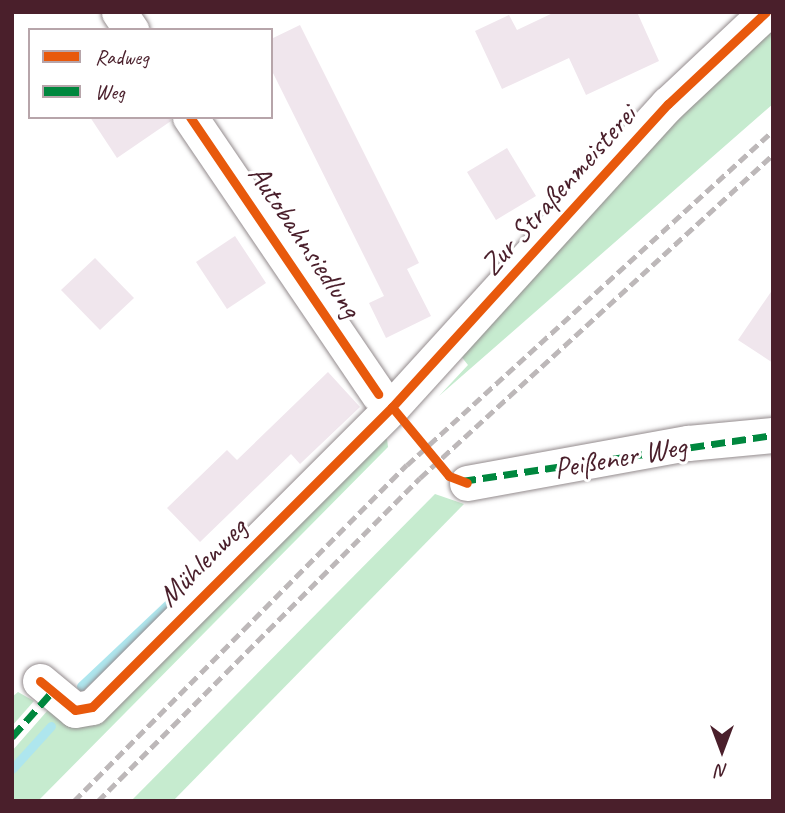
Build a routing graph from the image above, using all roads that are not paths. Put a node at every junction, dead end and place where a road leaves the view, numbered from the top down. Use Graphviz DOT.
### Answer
graph roads {
  1 [pos="119,12"];
  2 [pos="766,12"];
  3 [pos="130,28"];
  4 [pos="191,119"];
  5 [pos="385,400"];
  6 [pos="773,435"];
  7 [pos="467,483"];
  8 [pos="40,681"];
  1 -- 3 [label="street"];
  2 -- 5 [label="street, Zur Straßenmeisterei"];
  4 -- 5 [label="street, Autobahnsiedlung"];
  5 -- 8 [label="street, Mühlenweg"];
  6 -- 7 [label="street, Peißener Weg"];
}
